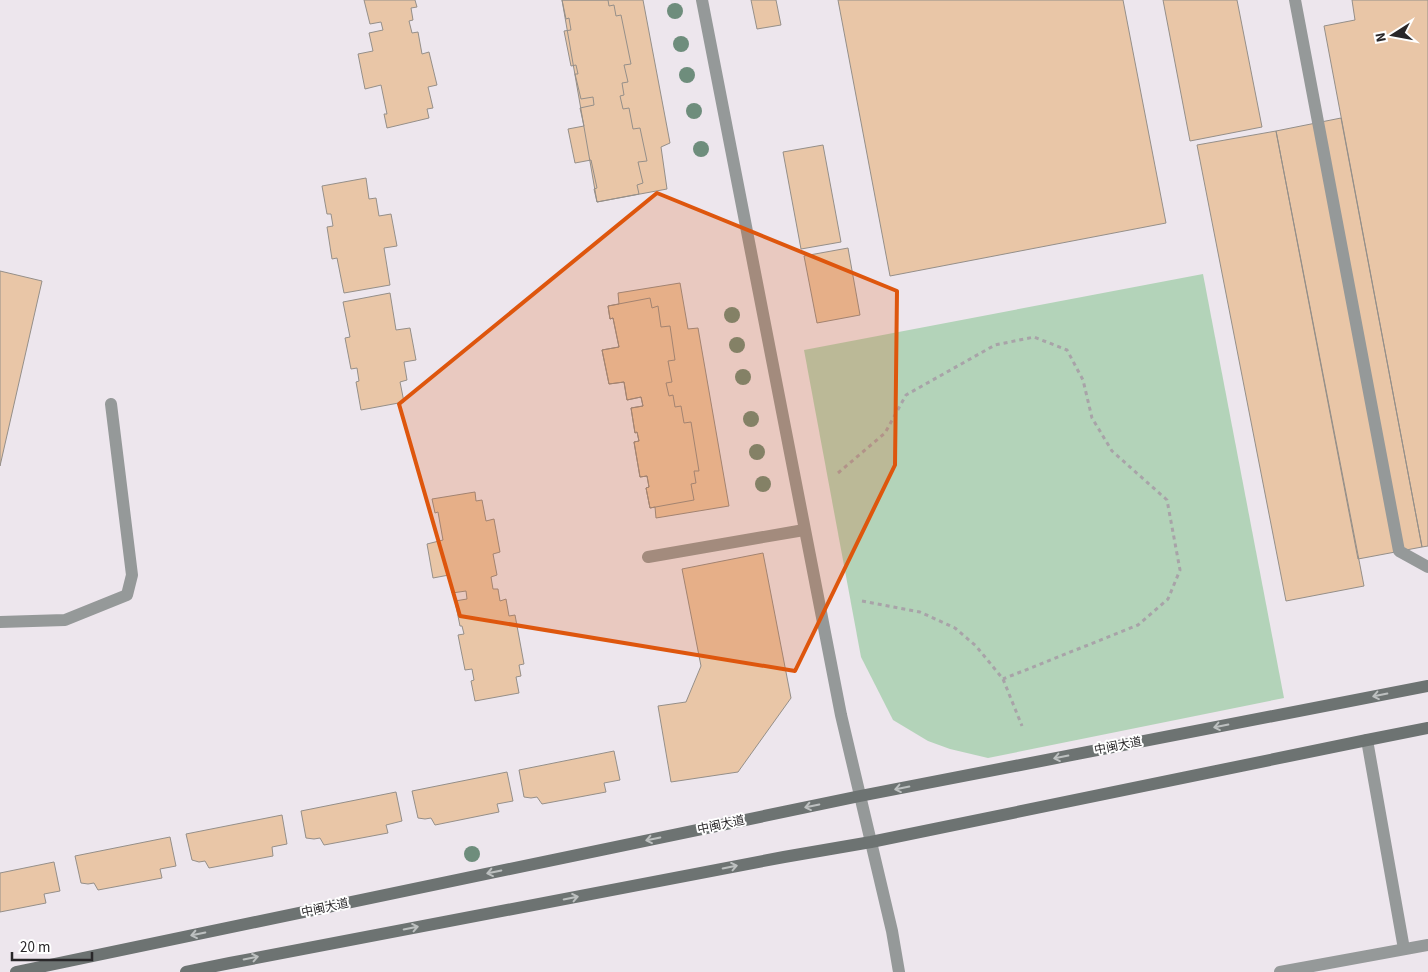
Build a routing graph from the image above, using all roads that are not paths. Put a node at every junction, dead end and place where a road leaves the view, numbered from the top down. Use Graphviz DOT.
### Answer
graph roads {
  1 [pos="702,0"];
  2 [pos="1295,0"];
  3 [pos="111,404"];
  4 [pos="804,530"];
  5 [pos="648,557"];
  6 [pos="1428,567"];
  7 [pos="0,622"];
  8 [pos="1428,686"];
  9 [pos="1428,728"];
  10 [pos="1367,740"];
  11 [pos="860,796"];
  12 [pos="871,842"];
  13 [pos="1428,945"];
  14 [pos="1404,949"];
  15 [pos="230,967"];
  16 [pos="16,972"];
  17 [pos="186,972"];
  18 [pos="899,972"];
  19 [pos="1280,972"];
  1 -- 4 [label="street"];
  2 -- 6 [label="street"];
  3 -- 7 [label="street"];
  4 -- 5 [label="street"];
  4 -- 11 [label="street"];
  8 -- 11 [label="main road, 中闽大道, one-way"];
  9 -- 10 [label="main road"];
  10 -- 12 [label="main road"];
  10 -- 14 [label="street"];
  11 -- 12 [label="street"];
  11 -- 16 [label="main road, 中闽大道, one-way"];
  15 -- 12 [label="main road, one-way"];
  12 -- 18 [label="street"];
  13 -- 14 [label="street"];
  14 -- 19 [label="street"];
  15 -- 17 [label="main road"];
}
